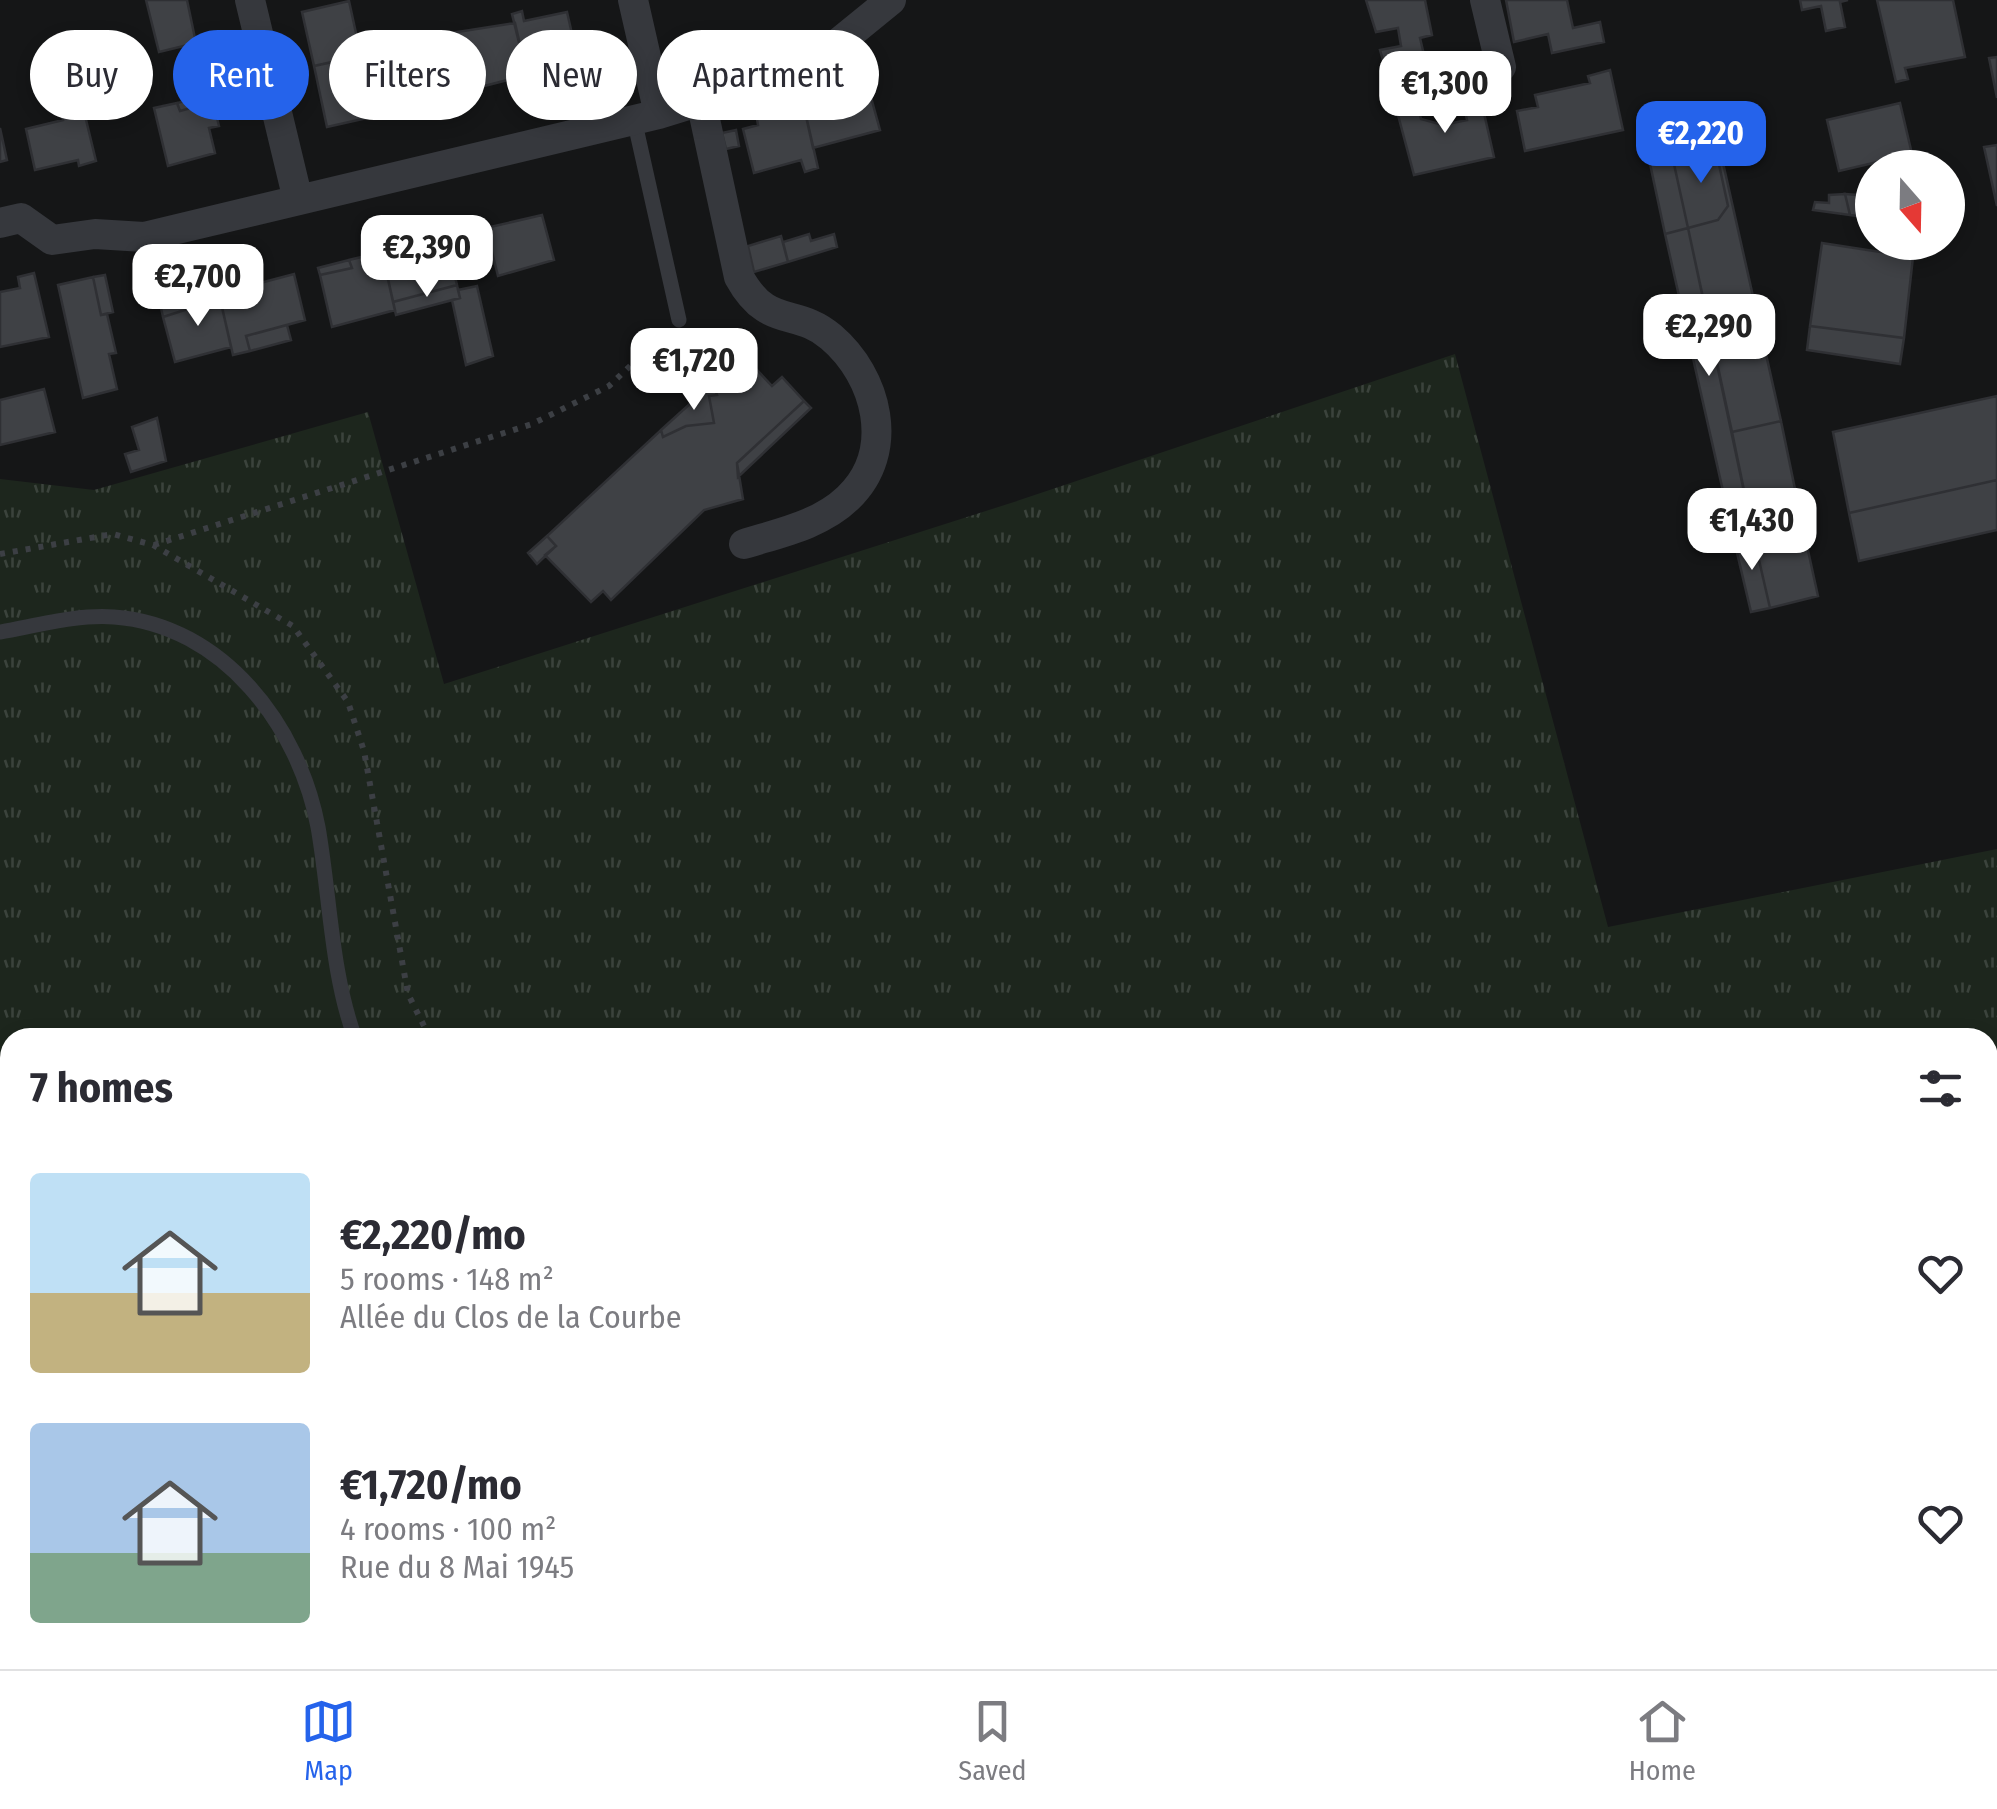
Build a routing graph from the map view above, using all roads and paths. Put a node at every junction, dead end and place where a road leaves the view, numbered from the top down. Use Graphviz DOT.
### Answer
graph roads {
  1 [pos="250,0"];
  2 [pos="632,0"];
  3 [pos="891,0"];
  4 [pos="1485,0"];
  5 [pos="854,30"];
  6 [pos="1502,67"];
  7 [pos="657,113"];
  8 [pos="646,116"];
  9 [pos="704,120"];
  10 [pos="298,200"];
  11 [pos="0,223"];
  12 [pos="679,320"];
  13 [pos="744,544"];
  14 [pos="153,545"];
  15 [pos="0,554"];
  16 [pos="0,632"];
  17 [pos="353,1028"];
  18 [pos="425,1028"];
  1 -- 10 [label="street"];
  2 -- 8 [label="street"];
  3 -- 5 [label="street"];
  4 -- 6 [label="street"];
  7 -- 8 [label="street"];
  8 -- 10 [label="street"];
  8 -- 12 [label="lane"];
  9 -- 13 [label="street"];
  10 -- 11 [label="street"];
  12 -- 14 [label="path"];
  14 -- 15 [label="path"];
  14 -- 18 [label="path"];
  16 -- 17 [label="lane"];
}
